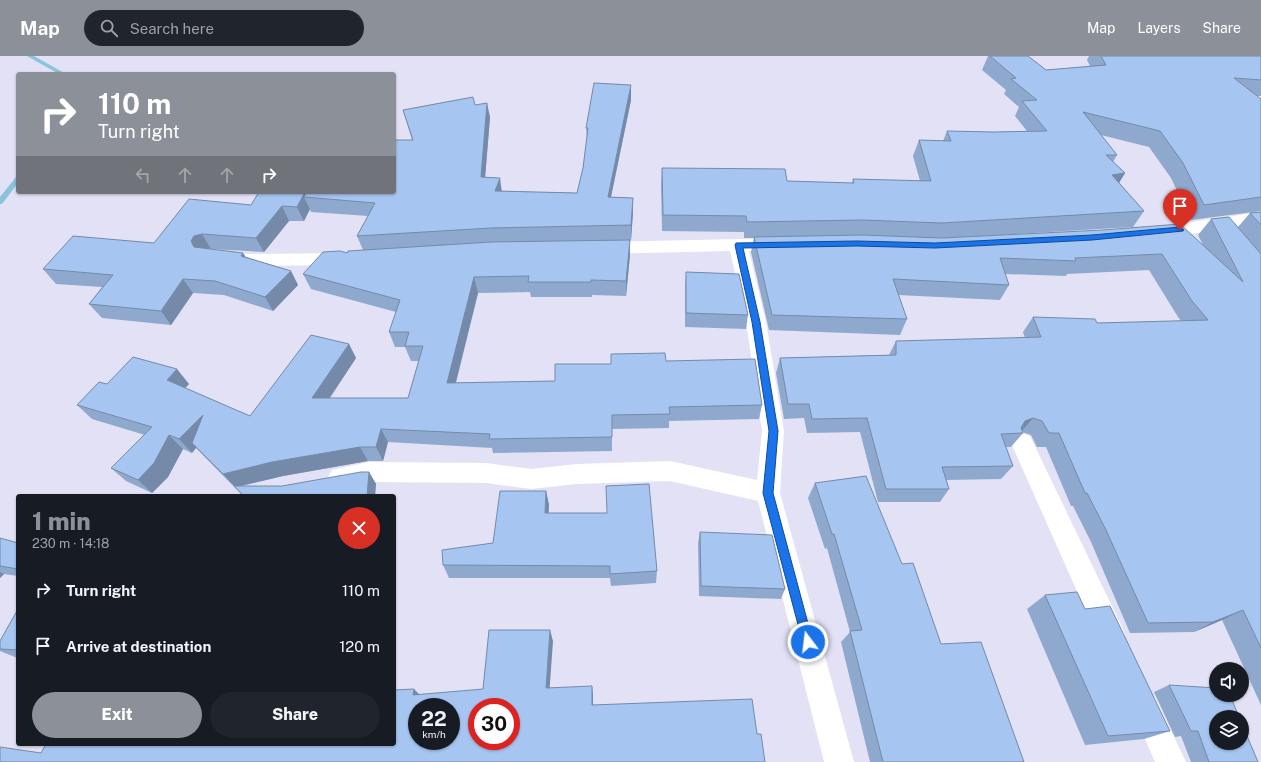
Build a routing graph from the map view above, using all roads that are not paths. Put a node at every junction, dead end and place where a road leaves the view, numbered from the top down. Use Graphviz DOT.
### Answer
graph roads {
  1 [pos="1261,218"];
  2 [pos="1219,223"];
  3 [pos="1137,234"];
  4 [pos="1233,239"];
  5 [pos="794,244"];
  6 [pos="738,245"];
  7 [pos="581,248"];
  8 [pos="211,256"];
  9 [pos="359,258"];
  10 [pos="1022,444"];
  11 [pos="322,480"];
  12 [pos="768,493"];
  13 [pos="1120,653"];
  14 [pos="1134,682"];
  15 [pos="840,762"];
  16 [pos="1171,762"];
  1 -- 2 [label="street"];
  2 -- 3 [label="street"];
  2 -- 4 [label="street"];
  5 -- 6 [label="street"];
  6 -- 7 [label="street"];
  6 -- 12 [label="street"];
  8 -- 9 [label="street"];
  10 -- 13 [label="street"];
  11 -- 12 [label="street"];
  12 -- 15 [label="street"];
  14 -- 16 [label="street"];
}
